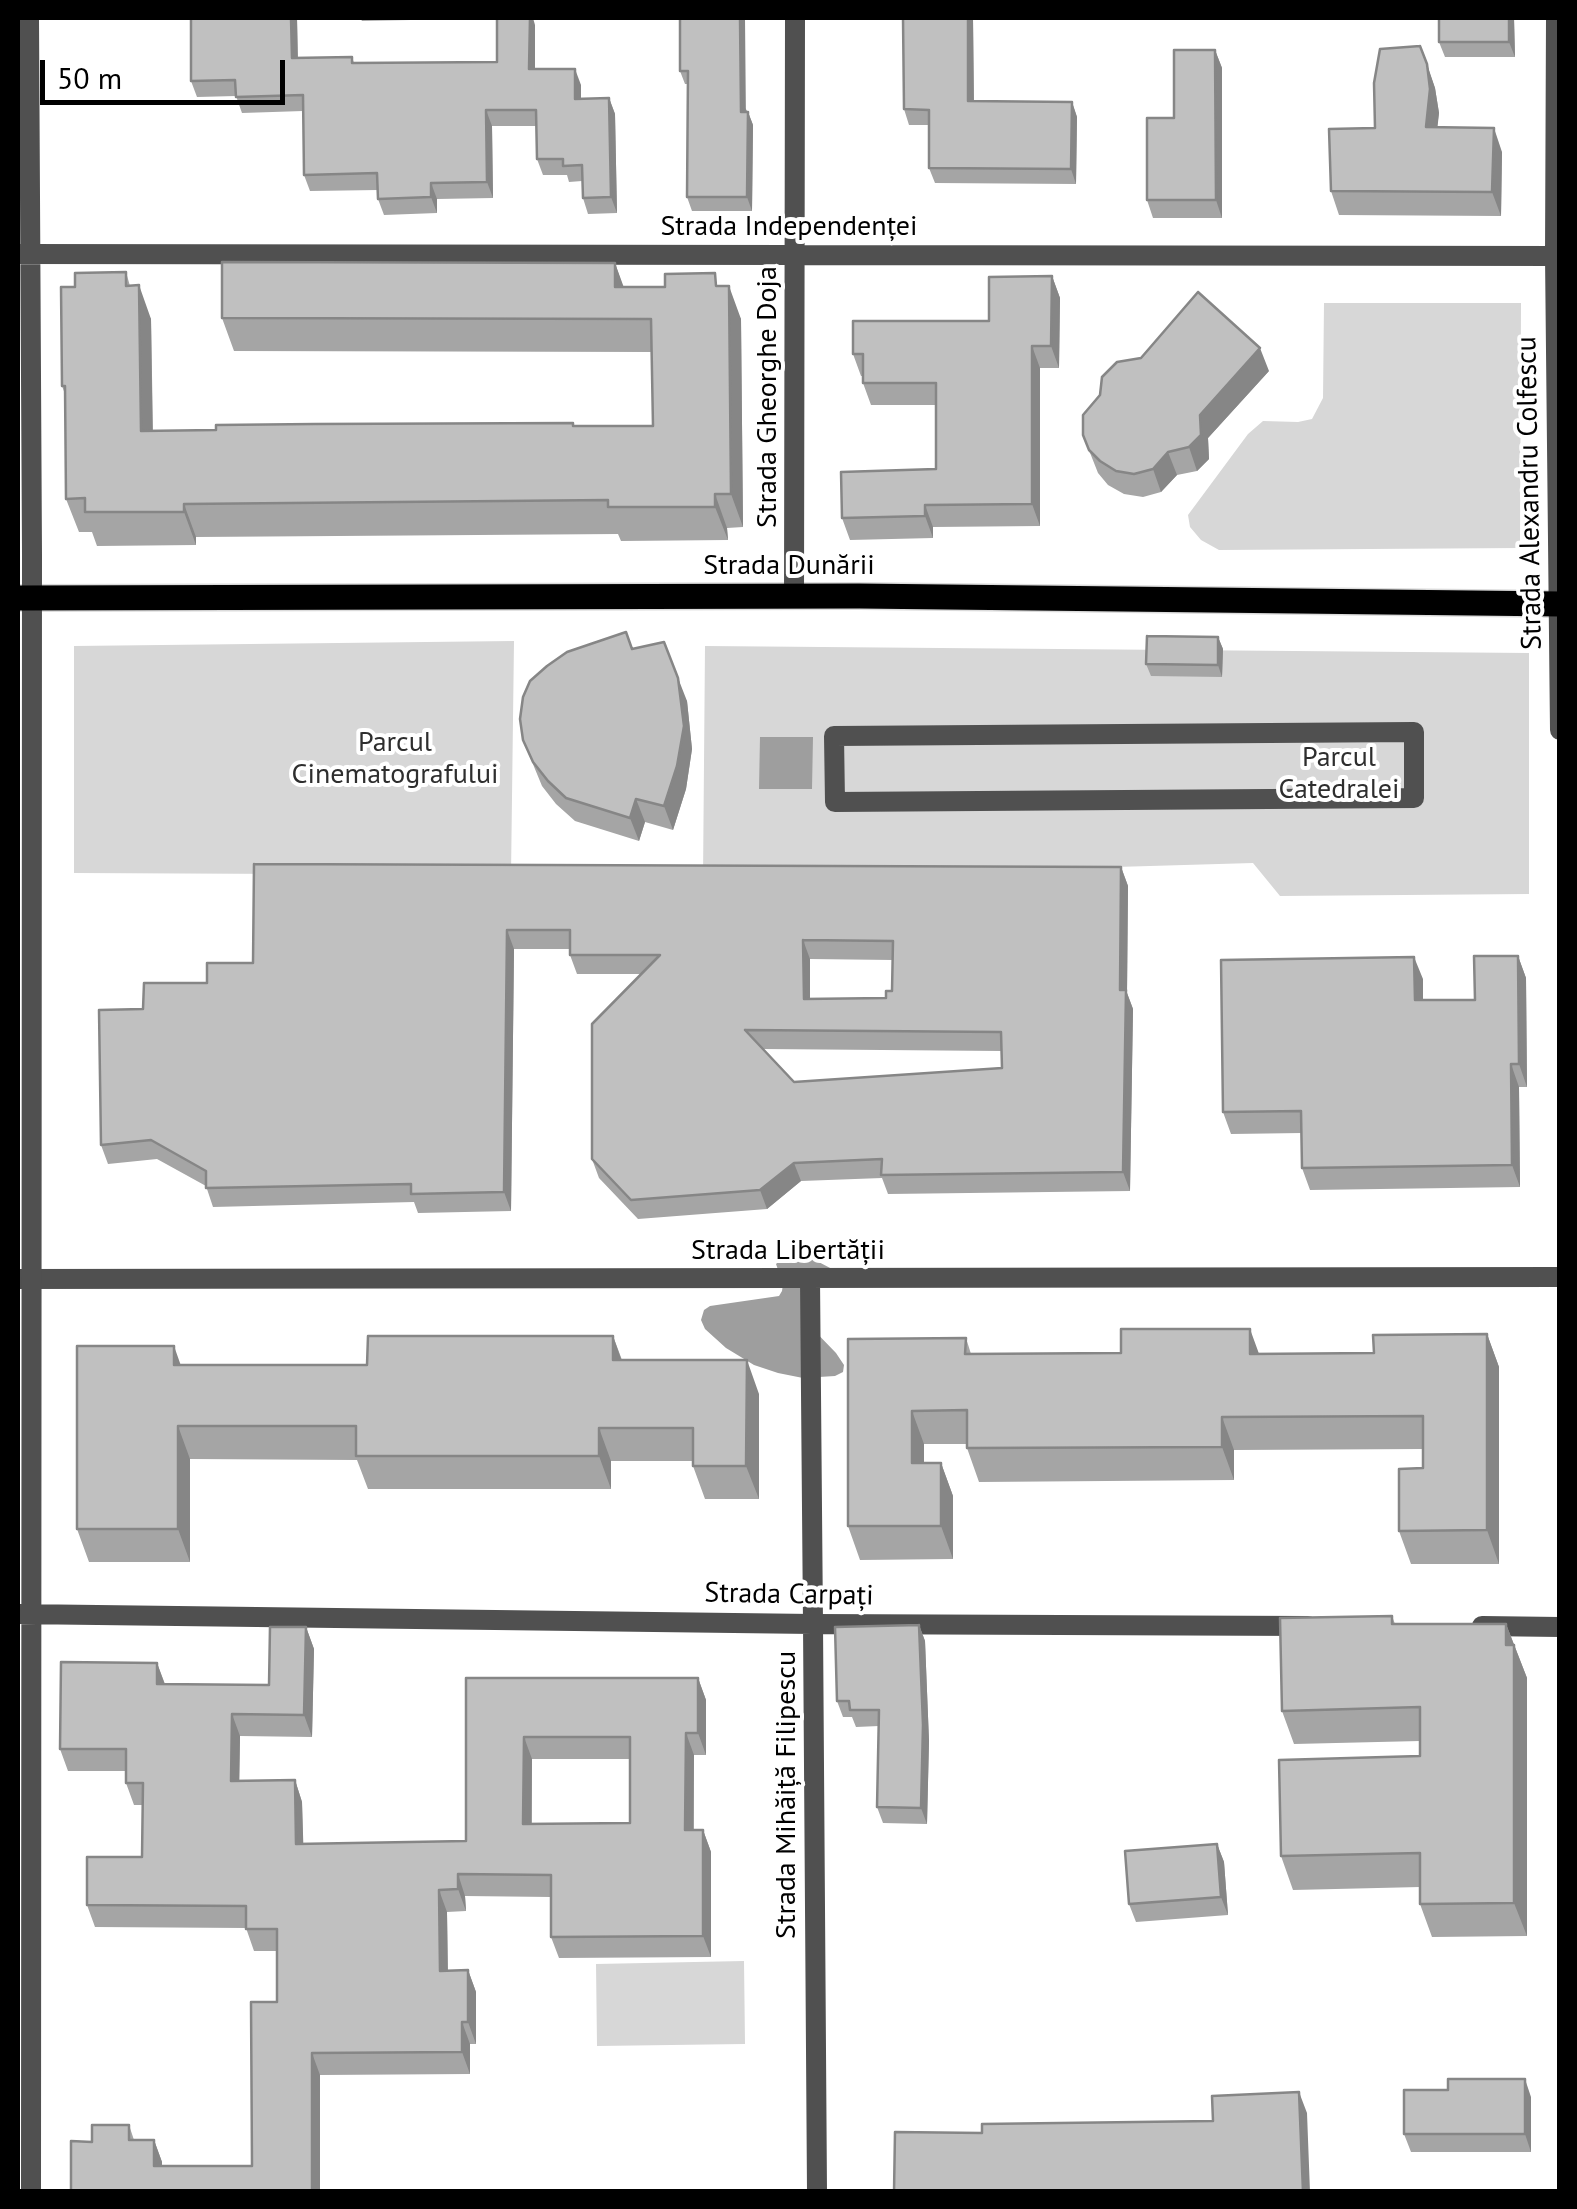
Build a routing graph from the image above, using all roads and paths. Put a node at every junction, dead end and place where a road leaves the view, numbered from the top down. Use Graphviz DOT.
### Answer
graph roads {
  1 [pos="29,18"];
  2 [pos="795,18"];
  3 [pos="1556,18"];
  4 [pos="24,254"];
  5 [pos="796,255"];
  6 [pos="1557,256"];
  7 [pos="794,596"];
  8 [pos="25,597"];
  9 [pos="1559,604"];
  10 [pos="1560,730"];
  11 [pos="1414,798"];
  12 [pos="1560,1277"];
  13 [pos="810,1278"];
  14 [pos="24,1279"];
  15 [pos="24,1614"];
  16 [pos="813,1624"];
  17 [pos="1324,1626"];
  18 [pos="1461,1626"];
  19 [pos="1560,1627"];
  20 [pos="31,2192"];
  21 [pos="818,2192"];
  1 -- 4 [label="street"];
  2 -- 5 [label="street, Strada Gheorghe Doja"];
  3 -- 6 [label="street, Strada Alexandru Colfescu"];
  4 -- 5 [label="street, Strada Independenței"];
  4 -- 8 [label="street"];
  5 -- 6 [label="street, Strada Independenței"];
  5 -- 7 [label="street, Strada Gheorghe Doja"];
  6 -- 9 [label="street, Strada Alexandru Colfescu"];
  7 -- 8 [label="main road, Strada Dunării"];
  7 -- 9 [label="main road, Strada Dunării"];
  8 -- 14 [label="street"];
  9 -- 10 [label="street, Strada Alexandru Colfescu"];
  11 -- 11 [label="street"];
  12 -- 13 [label="street, Strada Libertății"];
  13 -- 14 [label="street, Strada Libertății"];
  13 -- 16 [label="street, Strada Mihăiță Filipescu"];
  14 -- 15 [label="street"];
  15 -- 16 [label="street, Strada Carpați"];
  15 -- 20 [label="street"];
  16 -- 17 [label="street, Strada Carpați"];
  16 -- 21 [label="street, Strada Mihăiță Filipescu"];
  18 -- 19 [label="street"];
}
